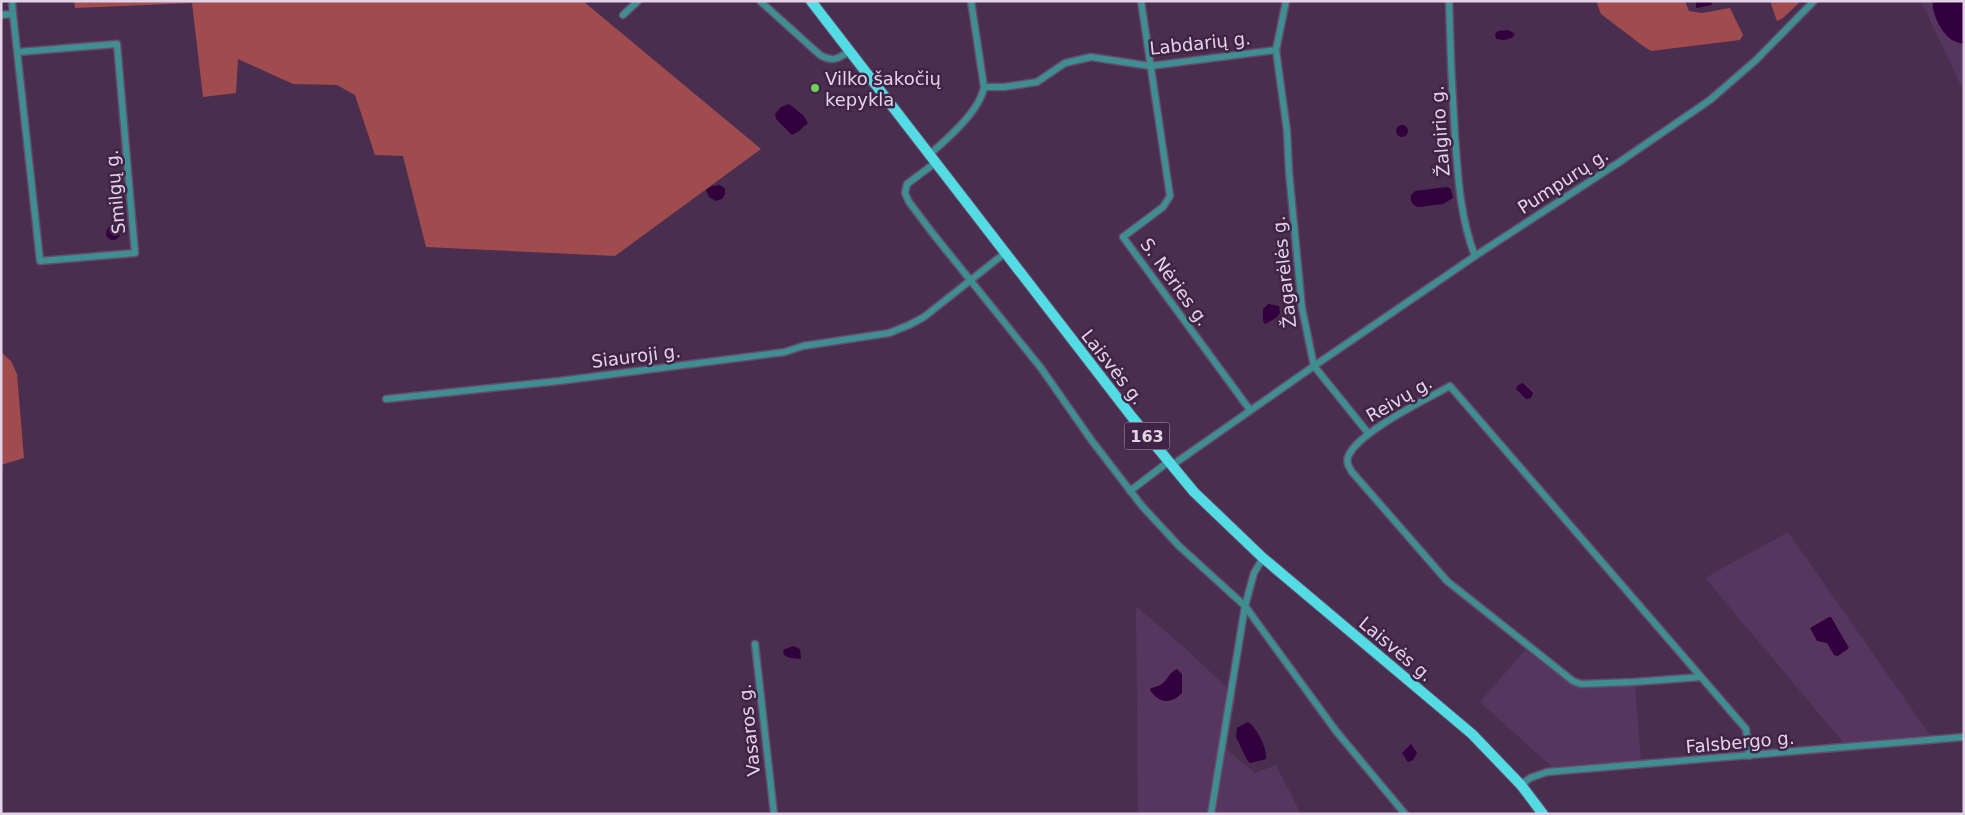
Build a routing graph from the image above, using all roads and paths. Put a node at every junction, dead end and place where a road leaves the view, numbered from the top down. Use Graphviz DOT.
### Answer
graph roads {
  1 [pos="12,1"];
  2 [pos="638,1"];
  3 [pos="760,1"];
  4 [pos="811,1"];
  5 [pos="971,1"];
  6 [pos="1141,1"];
  7 [pos="1286,1"];
  8 [pos="1449,1"];
  9 [pos="1814,1"];
  10 [pos="13,14"];
  11 [pos="1,15"];
  12 [pos="623,15"];
  13 [pos="1276,50"];
  14 [pos="849,51"];
  15 [pos="18,52"];
  16 [pos="1150,66"];
  17 [pos="984,87"];
  18 [pos="932,159"];
  19 [pos="1005,253"];
  20 [pos="1475,256"];
  21 [pos="971,281"];
  22 [pos="1314,366"];
  23 [pos="386,399"];
  24 [pos="1250,410"];
  25 [pos="1368,433"];
  26 [pos="1169,464"];
  27 [pos="1130,491"];
  28 [pos="1263,558"];
  29 [pos="1244,606"];
  30 [pos="755,644"];
  31 [pos="1701,677"];
  32 [pos="1964,737"];
  33 [pos="1749,756"];
  34 [pos="1521,785"];
  35 [pos="774,814"];
  36 [pos="1211,814"];
  37 [pos="1405,814"];
  38 [pos="1542,814"];
  1 -- 10 [label="street, Smilgų g."];
  2 -- 12 [label="street"];
  3 -- 14 [label="street"];
  4 -- 14 [label="main road, Laisvės g. / 163"];
  5 -- 17 [label="street"];
  6 -- 16 [label="street, S. Nėries g."];
  7 -- 13 [label="street, Žagarėlės g."];
  8 -- 20 [label="street, Žalgirio g."];
  9 -- 20 [label="street, Pumpurų g."];
  10 -- 11 [label="street"];
  10 -- 15 [label="street, Smilgų g."];
  13 -- 16 [label="street, Labdarių g."];
  13 -- 22 [label="street, Žagarėlės g."];
  14 -- 18 [label="main road, Laisvės g. / 163"];
  15 -- 15 [label="street, Smilgų g."];
  16 -- 17 [label="street, Labdarių g."];
  16 -- 24 [label="street, S. Nėries g."];
  17 -- 18 [label="street"];
  18 -- 19 [label="main road, Laisvės g. / 163"];
  18 -- 21 [label="street"];
  19 -- 21 [label="street, Siauroji g."];
  19 -- 26 [label="main road, Laisvės g. / 163"];
  20 -- 22 [label="street, Pumpurų g."];
  21 -- 23 [label="street, Siauroji g."];
  21 -- 27 [label="street"];
  22 -- 24 [label="street"];
  22 -- 25 [label="street"];
  24 -- 26 [label="street"];
  25 -- 31 [label="street, Reivų g."];
  25 -- 31 [label="street, Reivų g."];
  26 -- 27 [label="street"];
  26 -- 28 [label="main road, Laisvės g. / 163"];
  27 -- 29 [label="street"];
  28 -- 29 [label="street"];
  28 -- 34 [label="main road, Laisvės g. / 163"];
  29 -- 36 [label="street"];
  29 -- 37 [label="street"];
  30 -- 35 [label="street, Vasaros g."];
  31 -- 33 [label="street, Reivų g."];
  32 -- 33 [label="street, Falsbergo g."];
  33 -- 34 [label="street, Falsbergo g."];
  34 -- 38 [label="main road, Laisvės g. / 163"];
}
